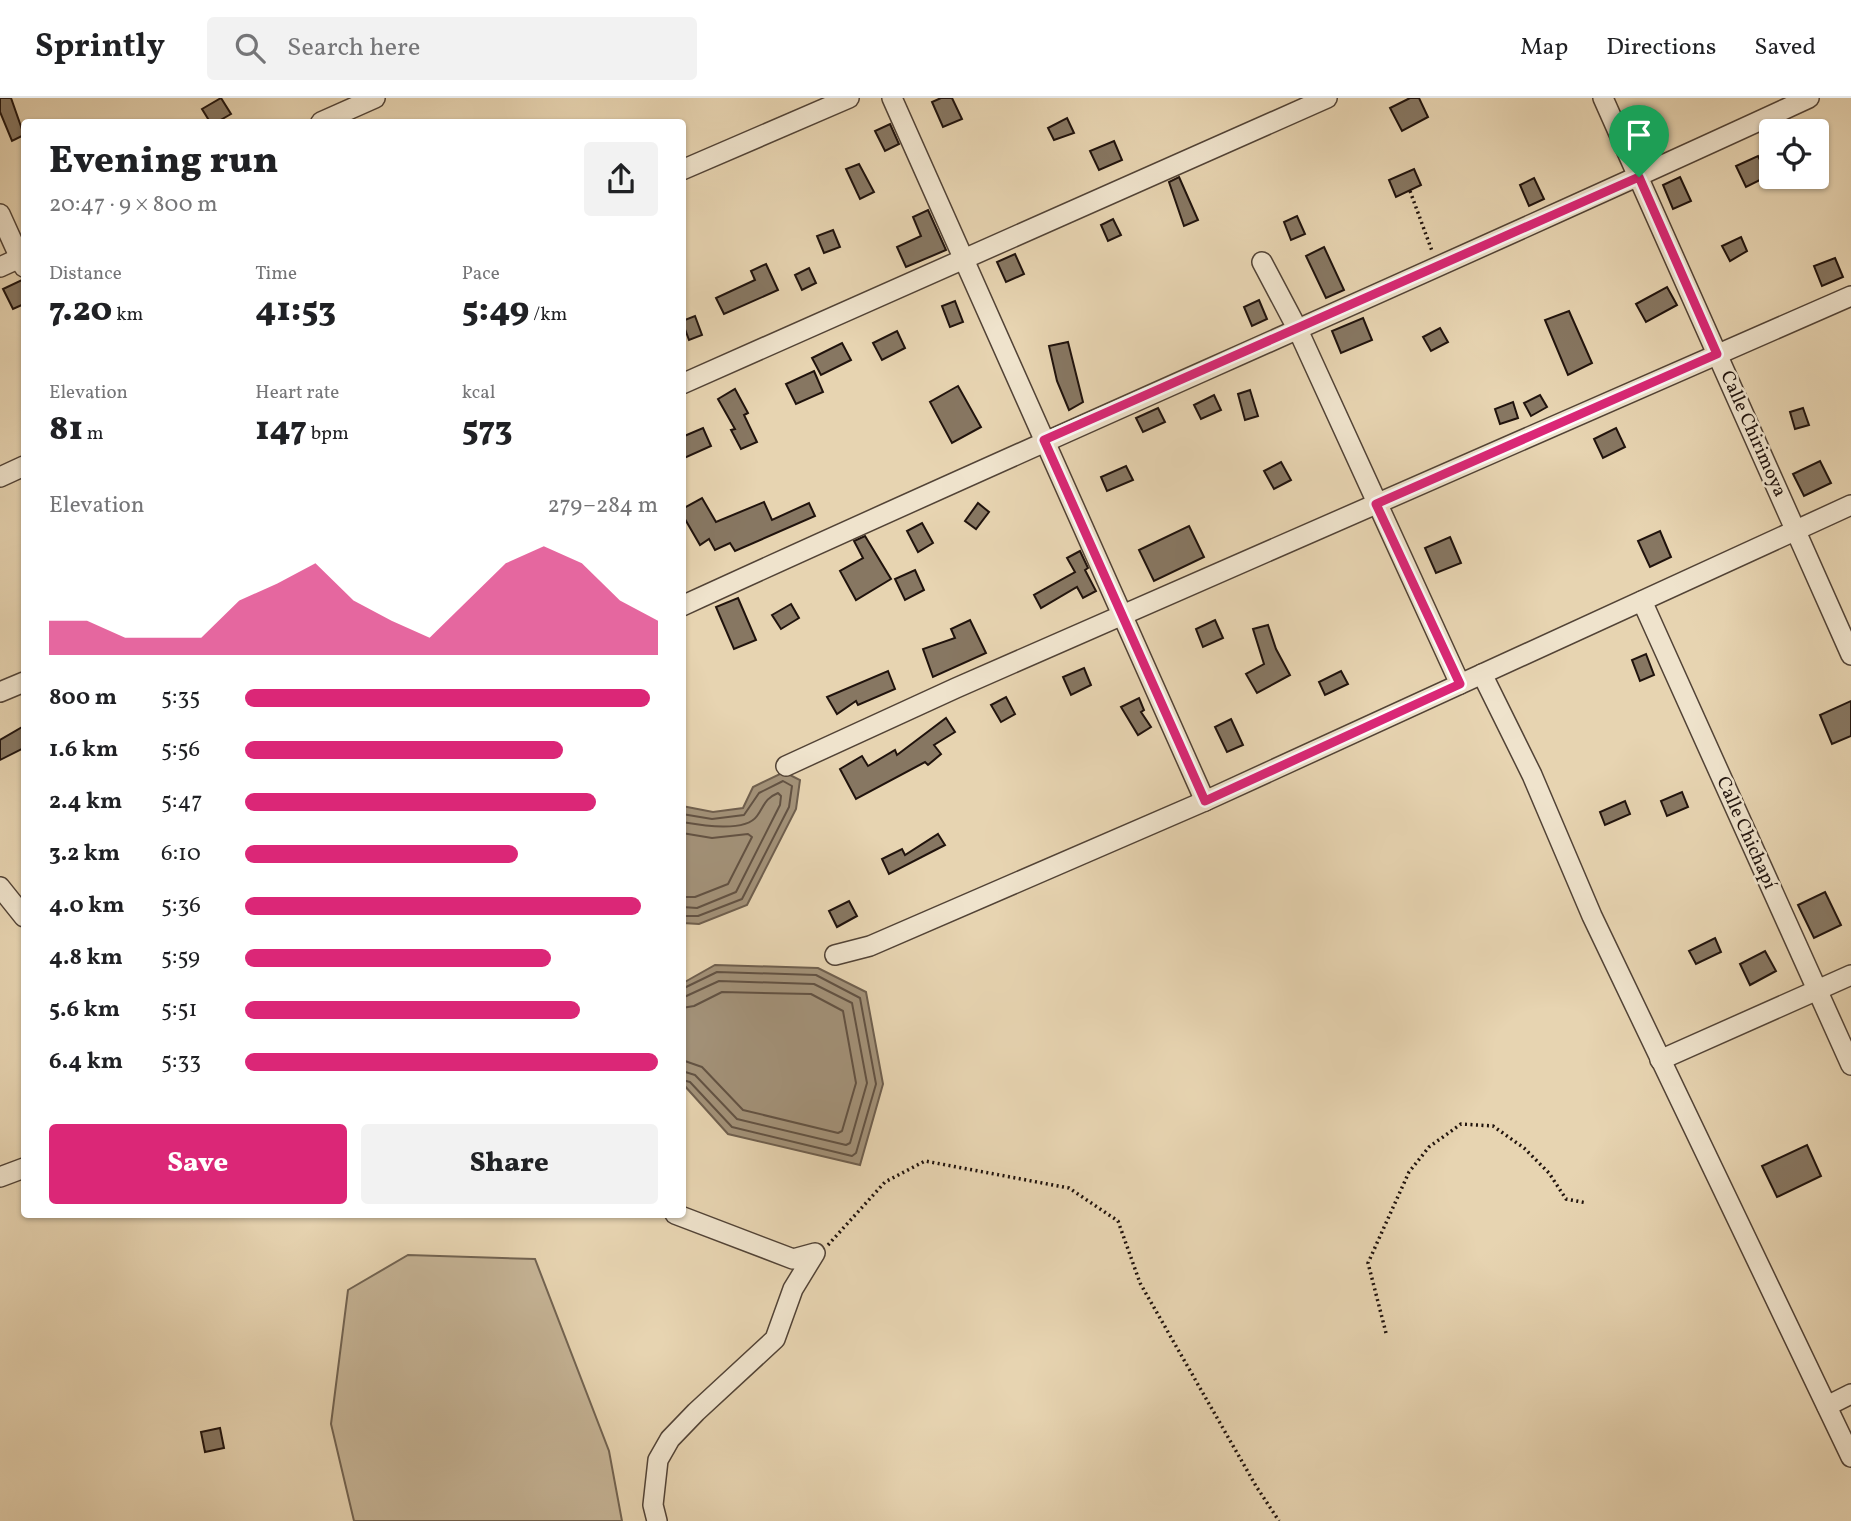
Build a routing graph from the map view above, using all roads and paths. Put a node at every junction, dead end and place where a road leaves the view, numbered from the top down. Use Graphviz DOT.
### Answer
graph roads {
  1 [pos="375,98"];
  2 [pos="849,98"];
  3 [pos="892,98"];
  4 [pos="1327,98"];
  5 [pos="1603,98"];
  6 [pos="1809,98"];
  7 [pos="341,111"];
  8 [pos="686,168"];
  9 [pos="1639,177"];
  10 [pos="1409,191"];
  11 [pos="0,214"];
  12 [pos="21,256"];
  13 [pos="963,258"];
  14 [pos="21,261"];
  15 [pos="1262,262"];
  16 [pos="1437,265"];
  17 [pos="0,267"];
  18 [pos="1851,296"];
  19 [pos="1298,330"];
  20 [pos="1717,354"];
  21 [pos="686,382"];
  22 [pos="1044,440"];
  23 [pos="21,467"];
  24 [pos="0,477"];
  25 [pos="1376,504"];
  26 [pos="1851,505"];
  27 [pos="1795,529"];
  28 [pos="1642,601"];
  29 [pos="686,604"];
  30 [pos="1121,615"];
  31 [pos="1851,655"];
  32 [pos="1482,674"];
  33 [pos="21,683"];
  34 [pos="1460,684"];
  35 [pos="0,692"];
  36 [pos="786,766"];
  37 [pos="1205,801"];
  38 [pos="0,887"];
  39 [pos="21,913"];
  40 [pos="835,955"];
  41 [pos="1851,975"];
  42 [pos="1817,990"];
  43 [pos="1660,1059"];
  44 [pos="1851,1065"];
  45 [pos="21,1169"];
  46 [pos="0,1177"];
  47 [pos="1587,1203"];
  48 [pos="685,1218"];
  49 [pos="803,1272"];
  50 [pos="1386,1333"];
  51 [pos="1851,1394"];
  52 [pos="1827,1406"];
  53 [pos="1851,1457"];
  54 [pos="657,1521"];
  55 [pos="1279,1521"];
  1 -- 7 [label="street"];
  2 -- 8 [label="street"];
  3 -- 13 [label="street"];
  4 -- 13 [label="street"];
  5 -- 9 [label="street, Calle Chirimoya"];
  6 -- 9 [label="street"];
  9 -- 16 [label="street"];
  9 -- 20 [label="street, Calle Chirimoya"];
  10 -- 16 [label="path"];
  11 -- 12 [label="street"];
  13 -- 21 [label="street"];
  13 -- 22 [label="street"];
  14 -- 17 [label="street"];
  15 -- 19 [label="street"];
  16 -- 19 [label="street"];
  18 -- 20 [label="street"];
  19 -- 22 [label="street"];
  19 -- 25 [label="street"];
  20 -- 25 [label="street"];
  20 -- 27 [label="street, Calle Chirimoya"];
  22 -- 29 [label="street"];
  22 -- 30 [label="street"];
  23 -- 24 [label="street"];
  25 -- 30 [label="street"];
  25 -- 34 [label="street"];
  26 -- 27 [label="street"];
  27 -- 28 [label="street"];
  27 -- 31 [label="street, Calle Chirimoya"];
  28 -- 32 [label="street"];
  28 -- 42 [label="street, Calle Chichapí"];
  30 -- 36 [label="street"];
  30 -- 37 [label="street"];
  32 -- 34 [label="street"];
  32 -- 43 [label="street"];
  33 -- 35 [label="street"];
  34 -- 37 [label="street"];
  37 -- 40 [label="street"];
  38 -- 39 [label="street"];
  41 -- 42 [label="street"];
  42 -- 43 [label="street"];
  42 -- 44 [label="street, Calle Chichapí"];
  43 -- 52 [label="street"];
  45 -- 46 [label="street"];
  47 -- 50 [label="path"];
  48 -- 49 [label="street"];
  49 -- 54 [label="street"];
  49 -- 55 [label="path"];
  51 -- 52 [label="street"];
  52 -- 53 [label="street"];
}
